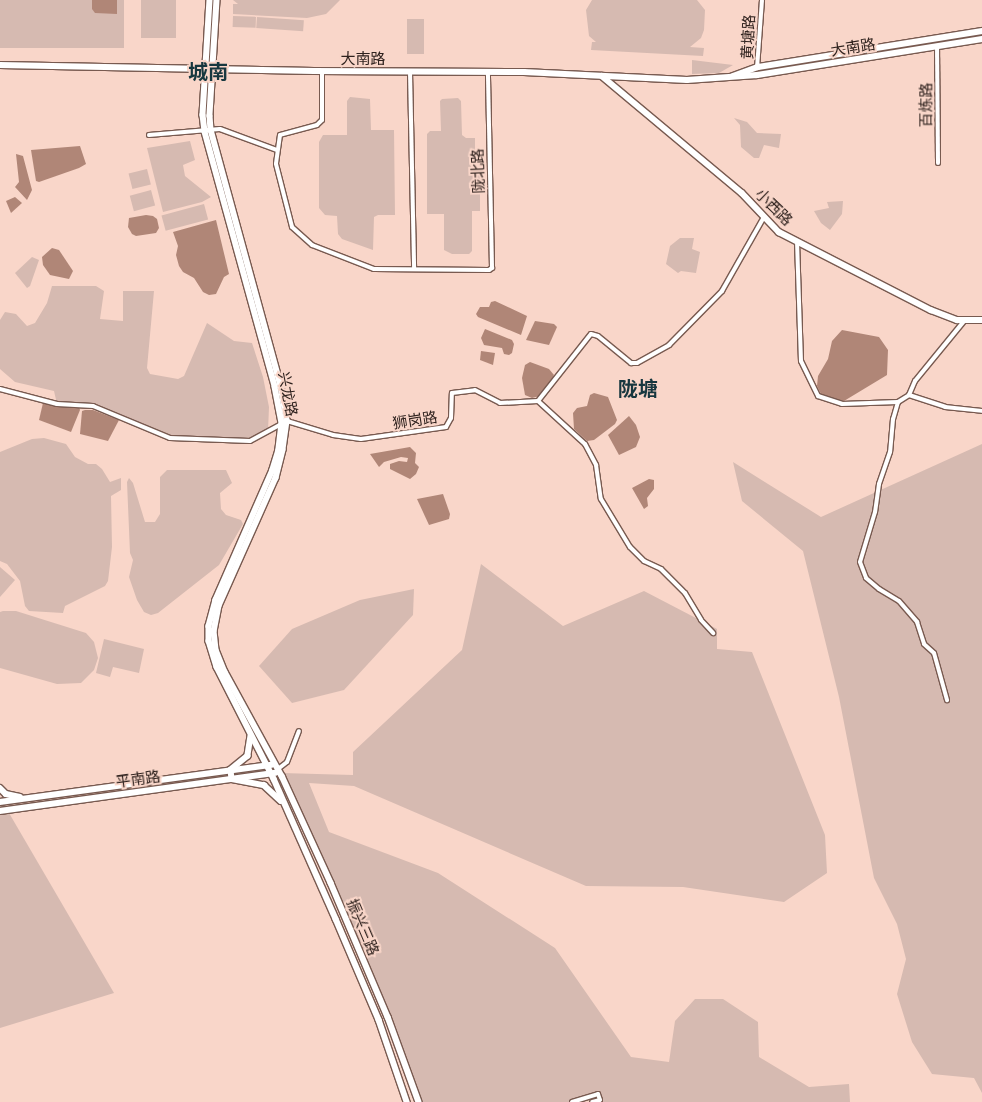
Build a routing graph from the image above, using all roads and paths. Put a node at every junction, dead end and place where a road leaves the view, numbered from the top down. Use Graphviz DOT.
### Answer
graph roads {
  1 [pos="210,0"];
  2 [pos="217,0"];
  3 [pos="762,0"];
  4 [pos="982,31"];
  5 [pos="982,39"];
  6 [pos="937,46"];
  7 [pos="0,65"];
  8 [pos="758,67"];
  9 [pos="205,69"];
  10 [pos="212,69"];
  11 [pos="322,71"];
  12 [pos="410,72"];
  13 [pos="488,72"];
  14 [pos="757,75"];
  15 [pos="602,76"];
  16 [pos="725,78"];
  17 [pos="208,131"];
  18 [pos="149,135"];
  19 [pos="277,150"];
  20 [pos="938,163"];
  21 [pos="764,217"];
  22 [pos="797,242"];
  23 [pos="414,269"];
  24 [pos="965,320"];
  25 [pos="982,320"];
  26 [pos="0,390"];
  27 [pos="909,395"];
  28 [pos="538,400"];
  29 [pos="898,402"];
  30 [pos="982,411"];
  31 [pos="284,422"];
  32 [pos="713,632"];
  33 [pos="947,700"];
  34 [pos="251,731"];
  35 [pos="299,731"];
  36 [pos="268,766"];
  37 [pos="278,769"];
  38 [pos="231,770"];
  39 [pos="272,774"];
  40 [pos="232,779"];
  41 [pos="0,788"];
  42 [pos="27,798"];
  43 [pos="1,800"];
  44 [pos="285,805"];
  45 [pos="3,811"];
  46 [pos="407,1102"];
  47 [pos="418,1102"];
  48 [pos="572,1102"];
  49 [pos="592,1102"];
  1 -- 9 [label="main road, 兴龙路"];
  2 -- 10 [label="main road, 兴龙路"];
  3 -- 8 [label="street, 黄塘路"];
  4 -- 8 [label="main road, 大南路"];
  5 -- 6 [label="main road, 大南路"];
  6 -- 14 [label="main road, 大南路"];
  6 -- 20 [label="street, 百炼路"];
  7 -- 9 [label="main road, 大南路"];
  8 -- 14 [label="street, 黄塘路"];
  8 -- 16 [label="main road, 大南路"];
  9 -- 10 [label="main road, 大南路"];
  9 -- 17 [label="main road, 兴龙路"];
  10 -- 11 [label="main road, 大南路"];
  10 -- 17 [label="main road, 兴龙路"];
  11 -- 12 [label="main road, 大南路"];
  11 -- 19 [label="street"];
  12 -- 13 [label="main road, 大南路"];
  12 -- 23 [label="street"];
  13 -- 15 [label="main road, 大南路"];
  13 -- 23 [label="street, 陇北路"];
  14 -- 16 [label="main road, 大南路"];
  15 -- 16 [label="main road, 大南路"];
  15 -- 21 [label="main road, 小西路"];
  17 -- 18 [label="street"];
  17 -- 19 [label="street"];
  17 -- 31 [label="main road, 兴龙路"];
  19 -- 23 [label="street"];
  21 -- 22 [label="main road, 小西路"];
  21 -- 28 [label="street"];
  22 -- 24 [label="main road, 小西路"];
  22 -- 29 [label="street"];
  24 -- 25 [label="main road, 小西路"];
  24 -- 27 [label="street"];
  26 -- 31 [label="street"];
  27 -- 29 [label="street"];
  27 -- 30 [label="street"];
  28 -- 31 [label="street, 狮岗路"];
  28 -- 32 [label="street"];
  29 -- 33 [label="street"];
  31 -- 34 [label="main road, 兴龙路"];
  31 -- 37 [label="main road, 兴龙路"];
  34 -- 36 [label="main road, 兴龙路"];
  34 -- 38 [label="main road"];
  35 -- 37 [label="street"];
  36 -- 37 [label="main road, 平南路"];
  36 -- 38 [label="main road, 平南路"];
  36 -- 39 [label="main road, 兴龙路"];
  37 -- 39 [label="main road, 平南路"];
  37 -- 47 [label="main road, 振兴三路"];
  38 -- 40 [label="main road"];
  38 -- 42 [label="main road, 平南路"];
  39 -- 40 [label="main road, 平南路"];
  39 -- 44 [label="main road, 振兴三路"];
  40 -- 44 [label="main road"];
  40 -- 45 [label="main road, 平南路"];
  41 -- 42 [label="main road"];
  42 -- 43 [label="main road, 平南路"];
  43 -- 45 [label="main road"];
  44 -- 46 [label="main road, 振兴三路"];
  48 -- 49 [label="street"];
}
